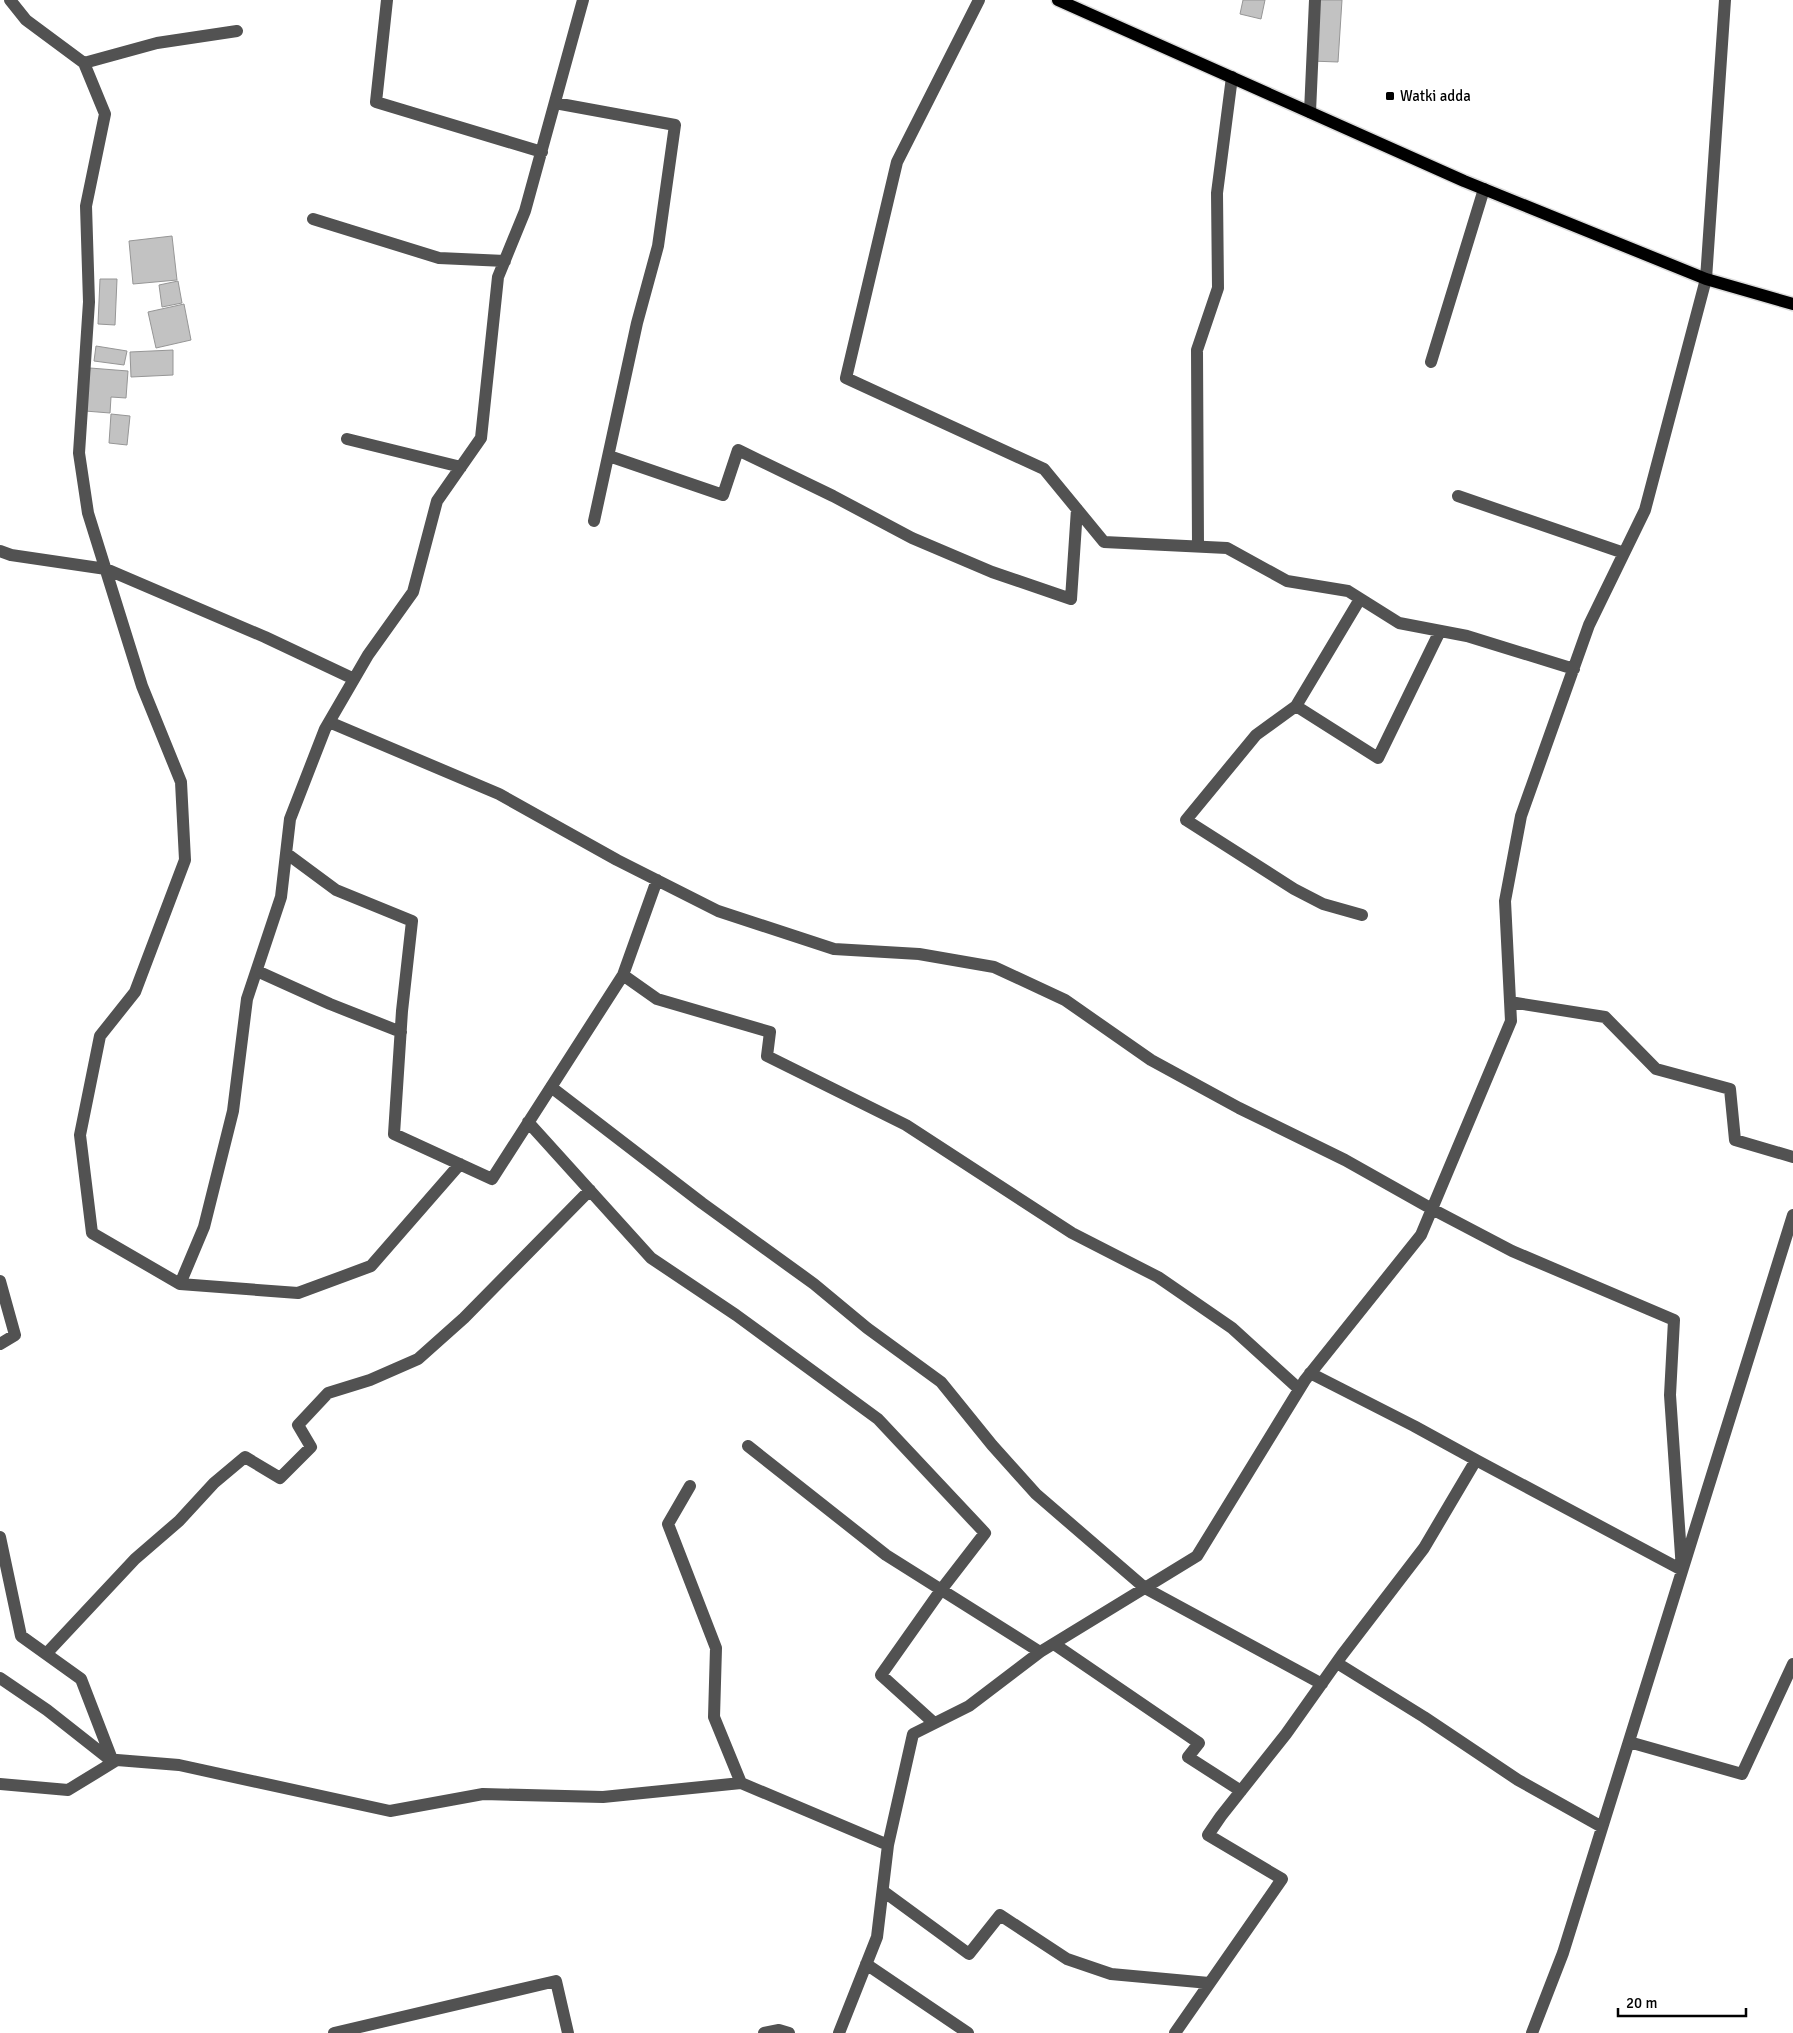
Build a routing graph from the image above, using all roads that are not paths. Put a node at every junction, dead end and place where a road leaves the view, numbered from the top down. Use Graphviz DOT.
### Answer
graph roads {
  1 [pos="10,0"];
  2 [pos="387,0"];
  3 [pos="582,0"];
  4 [pos="979,0"];
  5 [pos="1058,0"];
  6 [pos="1315,0"];
  7 [pos="1725,0"];
  8 [pos="237,31"];
  9 [pos="84,63"];
  10 [pos="1232,77"];
  11 [pos="555,103"];
  12 [pos="1310,112"];
  13 [pos="542,152"];
  14 [pos="1484,189"];
  15 [pos="313,219"];
  16 [pos="505,261"];
  17 [pos="1706,279"];
  18 [pos="1793,304"];
  19 [pos="1431,362"];
  20 [pos="347,439"];
  21 [pos="609,456"];
  22 [pos="461,467"];
  23 [pos="1458,496"];
  24 [pos="1078,509"];
  25 [pos="594,521"];
  26 [pos="1198,546"];
  27 [pos="0,551"];
  28 [pos="1624,554"];
  29 [pos="106,569"];
  30 [pos="1360,599"];
  31 [pos="1440,631"];
  32 [pos="1574,668"];
  33 [pos="354,679"];
  34 [pos="1296,706"];
  35 [pos="329,722"];
  36 [pos="286,853"];
  37 [pos="657,880"];
  38 [pos="1362,915"];
  39 [pos="257,971"];
  40 [pos="623,975"];
  41 [pos="1510,1002"];
  42 [pos="401,1032"];
  43 [pos="551,1087"];
  44 [pos="528,1122"];
  45 [pos="1793,1157"];
  46 [pos="460,1164"];
  47 [pos="590,1190"];
  48 [pos="1432,1209"];
  49 [pos="1792,1220"];
  50 [pos="0,1281"];
  51 [pos="180,1284"];
  52 [pos="0,1344"];
  53 [pos="1310,1373"];
  54 [pos="1299,1389"];
  55 [pos="748,1446"];
  56 [pos="1476,1460"];
  57 [pos="690,1486"];
  58 [pos="0,1537"];
  59 [pos="1682,1570"];
  60 [pos="1145,1588"];
  61 [pos="941,1590"];
  62 [pos="1054,1644"];
  63 [pos="1040,1652"];
  64 [pos="46,1654"];
  65 [pos="1336,1663"];
  66 [pos="1793,1664"];
  67 [pos="0,1678"];
  68 [pos="1322,1684"];
  69 [pos="934,1723"];
  70 [pos="1629,1742"];
  71 [pos="112,1762"];
  72 [pos="741,1783"];
  73 [pos="0,1784"];
  74 [pos="1241,1791"];
  75 [pos="1602,1827"];
  76 [pos="888,1845"];
  77 [pos="883,1892"];
  78 [pos="866,1964"];
  79 [pos="1209,1983"];
  80 [pos="334,2033"];
  81 [pos="568,2033"];
  82 [pos="764,2033"];
  83 [pos="789,2033"];
  84 [pos="839,2033"];
  85 [pos="968,2033"];
  86 [pos="1175,2033"];
  87 [pos="1532,2033"];
  1 -- 9 [label="street"];
  2 -- 13 [label="street"];
  3 -- 11 [label="street"];
  4 -- 24 [label="street"];
  5 -- 10 [label="main road"];
  6 -- 12 [label="street"];
  7 -- 17 [label="street"];
  8 -- 9 [label="street"];
  9 -- 29 [label="street"];
  10 -- 12 [label="main road"];
  10 -- 26 [label="street"];
  11 -- 13 [label="street"];
  11 -- 21 [label="street"];
  12 -- 14 [label="main road"];
  13 -- 16 [label="street"];
  14 -- 17 [label="main road"];
  14 -- 19 [label="street"];
  15 -- 16 [label="street"];
  16 -- 22 [label="street"];
  17 -- 18 [label="main road"];
  17 -- 28 [label="street"];
  20 -- 22 [label="street"];
  21 -- 24 [label="street"];
  21 -- 25 [label="street"];
  22 -- 33 [label="street"];
  23 -- 28 [label="street"];
  24 -- 26 [label="street"];
  26 -- 30 [label="street"];
  27 -- 29 [label="street"];
  28 -- 32 [label="street"];
  29 -- 33 [label="street"];
  29 -- 51 [label="street"];
  30 -- 31 [label="street"];
  30 -- 34 [label="street"];
  31 -- 32 [label="street"];
  31 -- 34 [label="street"];
  32 -- 41 [label="street"];
  33 -- 35 [label="street"];
  34 -- 38 [label="street"];
  35 -- 36 [label="street"];
  35 -- 37 [label="street"];
  36 -- 39 [label="street"];
  36 -- 42 [label="street"];
  37 -- 40 [label="street"];
  37 -- 48 [label="street"];
  39 -- 42 [label="street"];
  39 -- 51 [label="street"];
  40 -- 43 [label="street"];
  40 -- 54 [label="street"];
  41 -- 45 [label="street"];
  41 -- 48 [label="street"];
  42 -- 46 [label="street"];
  43 -- 44 [label="street"];
  43 -- 60 [label="street"];
  44 -- 46 [label="street"];
  44 -- 47 [label="street"];
  46 -- 51 [label="street"];
  47 -- 61 [label="street"];
  47 -- 64 [label="street"];
  48 -- 53 [label="street"];
  48 -- 59 [label="street"];
  49 -- 59 [label="street"];
  50 -- 52 [label="street"];
  53 -- 54 [label="street"];
  53 -- 56 [label="street"];
  54 -- 60 [label="street"];
  55 -- 61 [label="street"];
  56 -- 59 [label="street"];
  56 -- 65 [label="street"];
  57 -- 72 [label="street"];
  58 -- 64 [label="street"];
  59 -- 70 [label="street"];
  60 -- 62 [label="street"];
  60 -- 68 [label="street"];
  61 -- 63 [label="street"];
  61 -- 69 [label="street"];
  62 -- 63 [label="street"];
  62 -- 74 [label="street"];
  63 -- 69 [label="street"];
  64 -- 71 [label="street"];
  65 -- 68 [label="street"];
  65 -- 75 [label="street"];
  66 -- 70 [label="street"];
  67 -- 71 [label="street"];
  68 -- 74 [label="street"];
  69 -- 76 [label="street"];
  70 -- 75 [label="street"];
  71 -- 72 [label="street"];
  71 -- 73 [label="street"];
  72 -- 76 [label="street"];
  74 -- 79 [label="street"];
  75 -- 87 [label="street"];
  76 -- 77 [label="street"];
  77 -- 78 [label="street"];
  77 -- 79 [label="street"];
  78 -- 84 [label="street"];
  78 -- 85 [label="street"];
  79 -- 86 [label="street"];
  80 -- 81 [label="street"];
  82 -- 83 [label="street"];
}
